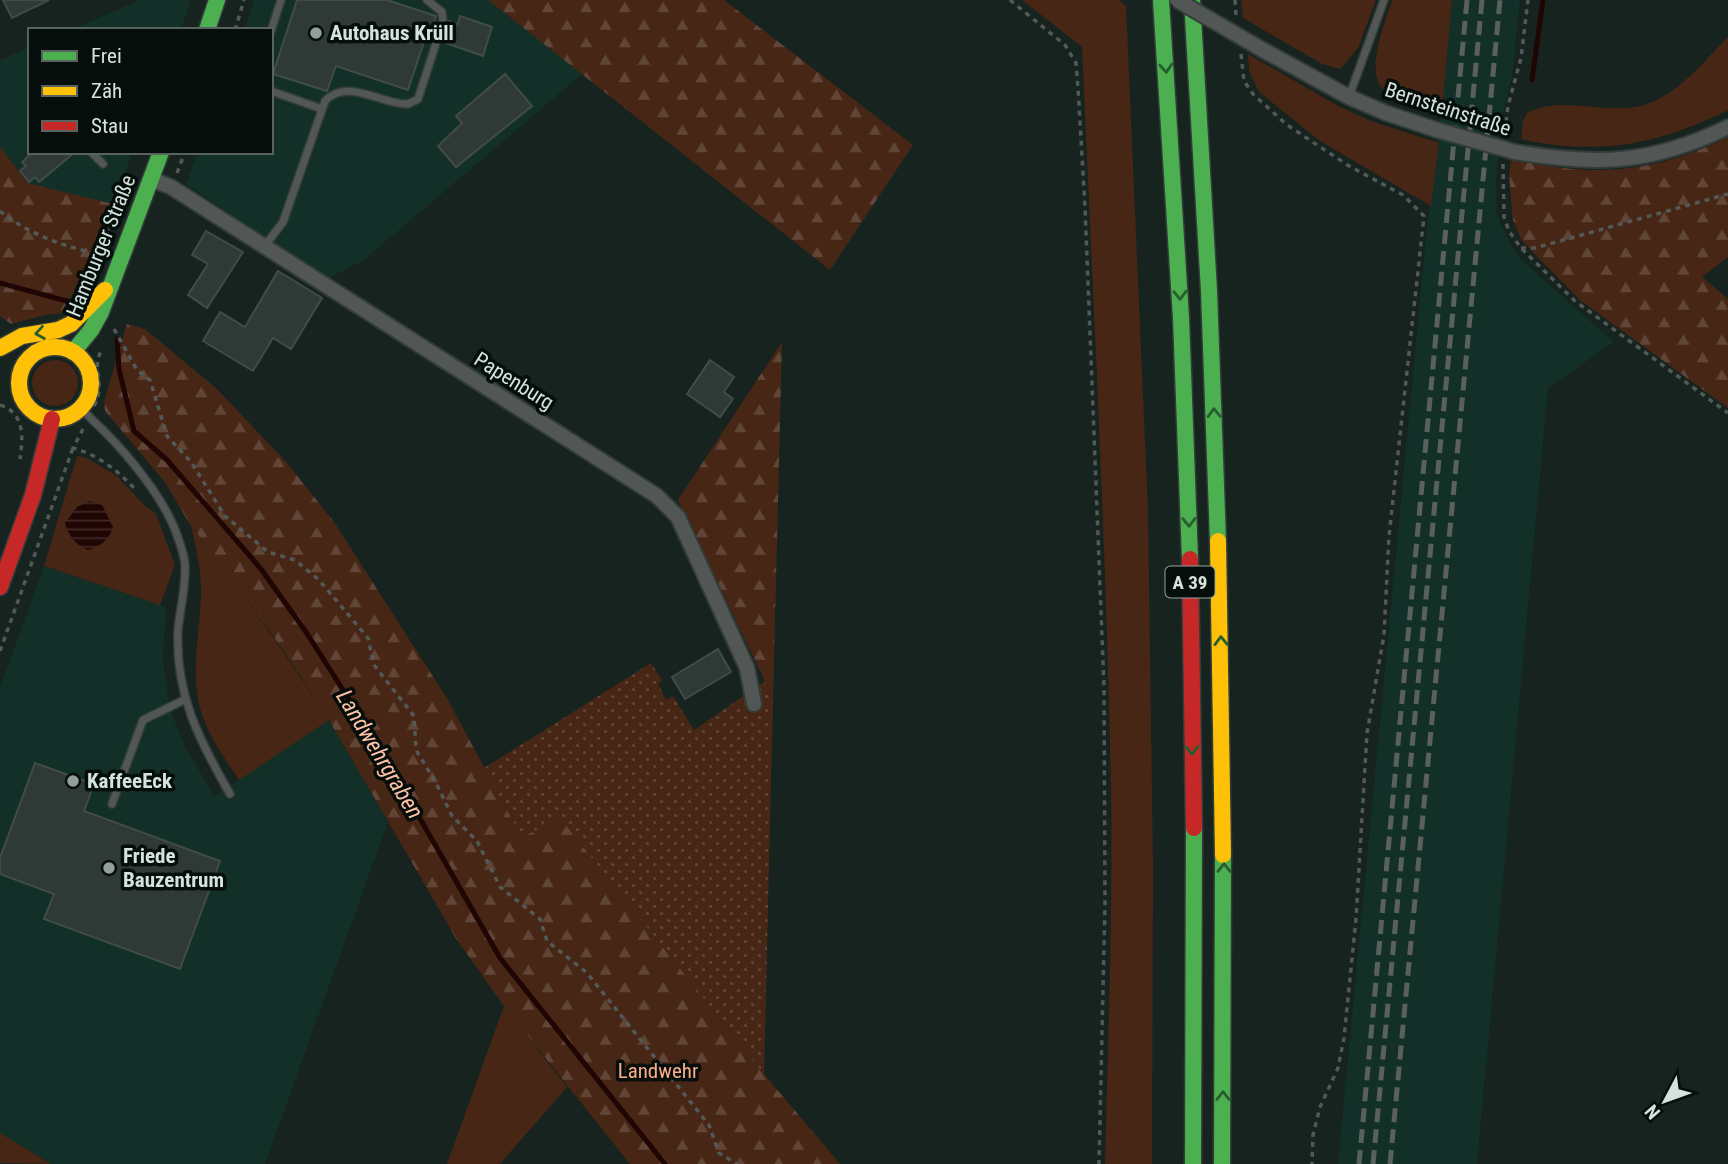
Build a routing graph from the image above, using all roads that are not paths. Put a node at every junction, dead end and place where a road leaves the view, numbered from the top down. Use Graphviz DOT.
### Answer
graph roads {
  1 [pos="218,0"];
  2 [pos="281,0"];
  3 [pos="427,0"];
  4 [pos="1161,0"];
  5 [pos="1177,0"];
  6 [pos="1192,0"];
  7 [pos="1384,0"];
  8 [pos="208,28"];
  9 [pos="272,28"];
  10 [pos="273,92"];
  11 [pos="1349,97"];
  12 [pos="322,109"];
  13 [pos="1728,127"];
  14 [pos="93,154"];
  15 [pos="160,154"];
  16 [pos="103,164"];
  17 [pos="151,179"];
  18 [pos="263,248"];
  19 [pos="114,282"];
  20 [pos="0,348"];
  21 [pos="73,352"];
  22 [pos="19,380"];
  23 [pos="0,381"];
  24 [pos="85,413"];
  25 [pos="52,419"];
  26 [pos="0,587"];
  27 [pos="184,700"];
  28 [pos="754,705"];
  29 [pos="230,794"];
  30 [pos="112,804"];
  31 [pos="1193,1164"];
  32 [pos="1223,1164"];
  1 -- 8 [label="main road"];
  2 -- 9 [label="lane"];
  3 -- 12 [label="lane"];
  4 -- 31 [label="main road, A 39, one-way"];
  5 -- 11 [label="street, Bernsteinstraße, bridge"];
  32 -- 6 [label="main road, A 39, one-way"];
  7 -- 11 [label="lane"];
  10 -- 12 [label="lane"];
  11 -- 13 [label="street, Bernsteinstraße, bridge"];
  12 -- 18 [label="lane"];
  14 -- 16 [label="lane"];
  15 -- 17 [label="main road, Hamburger Straße"];
  17 -- 18 [label="street, Papenburg"];
  17 -- 19 [label="main road, Hamburger Straße"];
  18 -- 28 [label="street, Papenburg"];
  19 -- 20 [label="main road, one-way"];
  19 -- 21 [label="main road, Hamburger Straße"];
  21 -- 22 [label="main road"];
  21 -- 24 [label="main road"];
  22 -- 23 [label="main road"];
  22 -- 25 [label="main road"];
  24 -- 25 [label="main road"];
  24 -- 27 [label="lane"];
  25 -- 26 [label="main road"];
  27 -- 29 [label="lane"];
  27 -- 30 [label="lane"];
}
